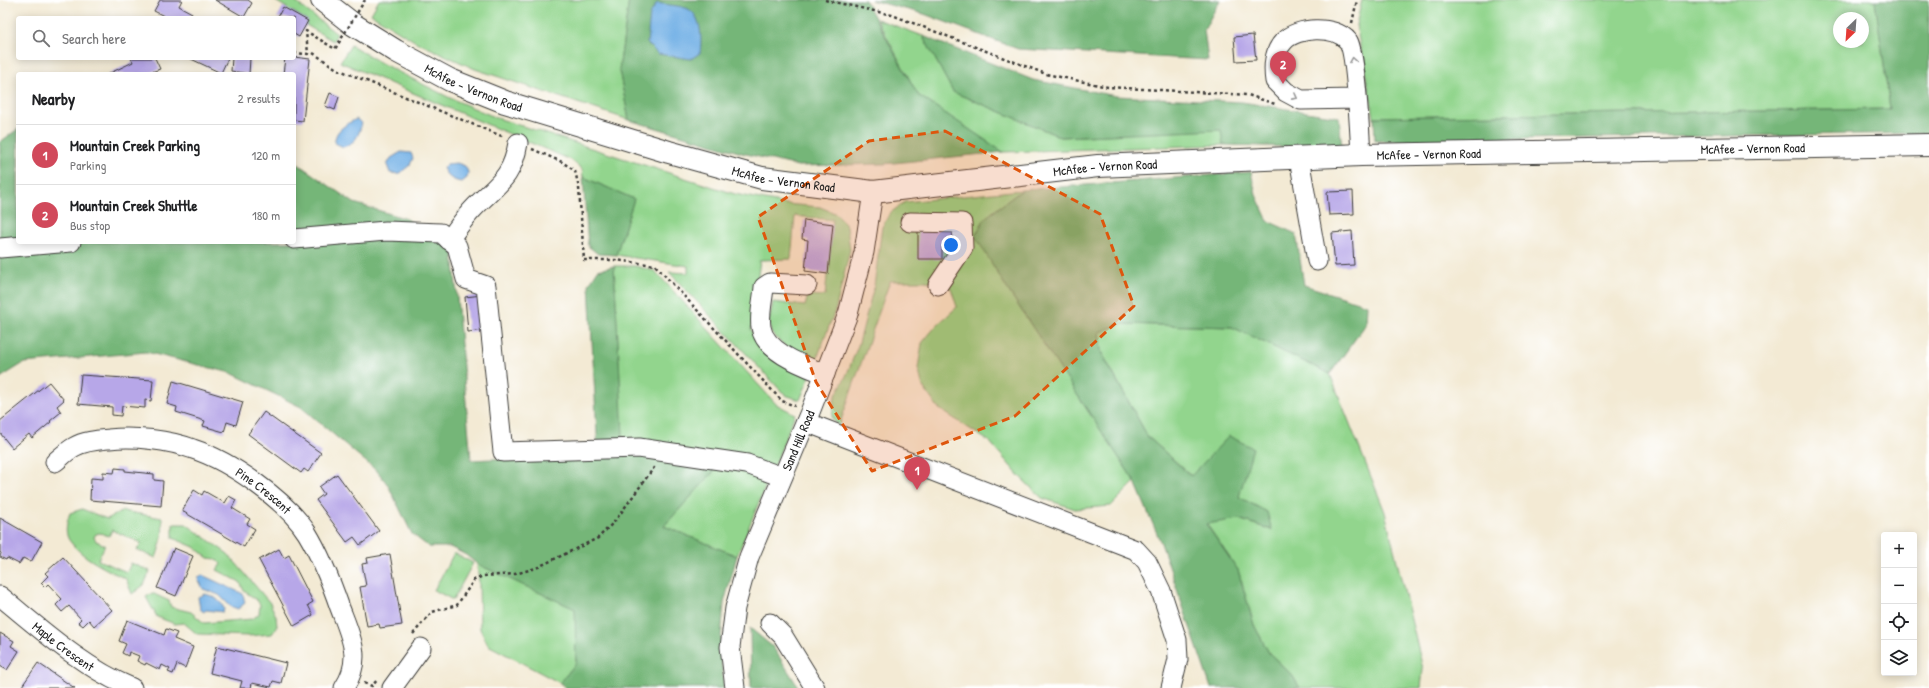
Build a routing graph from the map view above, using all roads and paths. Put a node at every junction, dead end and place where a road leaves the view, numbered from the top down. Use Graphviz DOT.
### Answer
graph roads {
  1 [pos="322,0"];
  2 [pos="365,0"];
  3 [pos="826,0"];
  4 [pos="1357,0"];
  5 [pos="1348,41"];
  6 [pos="296,53"];
  7 [pos="313,53"];
  8 [pos="1356,99"];
  9 [pos="1301,100"];
  10 [pos="518,143"];
  11 [pos="1929,144"];
  12 [pos="1361,156"];
  13 [pos="1299,158"];
  14 [pos="873,192"];
  15 [pos="910,222"];
  16 [pos="296,239"];
  17 [pos="449,240"];
  18 [pos="47,244"];
  19 [pos="0,248"];
  20 [pos="1317,261"];
  21 [pos="938,285"];
  22 [pos="807,286"];
  23 [pos="825,374"];
  24 [pos="808,417"];
  25 [pos="664,452"];
  26 [pos="55,462"];
  27 [pos="782,477"];
  28 [pos="474,580"];
  29 [pos="0,596"];
  30 [pos="770,623"];
  31 [pos="421,648"];
  32 [pos="346,687"];
  33 [pos="132,688"];
  34 [pos="392,688"];
  35 [pos="735,688"];
  36 [pos="815,688"];
  37 [pos="1171,688"];
  1 -- 14 [label="main road, McAfee - Vernon Road"];
  2 -- 6 [label="path, bridge"];
  3 -- 9 [label="path"];
  4 -- 5 [label="path"];
  8 -- 5 [label="street, one-way"];
  5 -- 9 [label="street, one-way"];
  7 -- 10 [label="path"];
  8 -- 9 [label="street"];
  8 -- 12 [label="street"];
  10 -- 17 [label="street"];
  10 -- 24 [label="path"];
  11 -- 12 [label="main road, McAfee - Vernon Road"];
  12 -- 13 [label="main road, McAfee - Vernon Road"];
  13 -- 14 [label="main road, McAfee - Vernon Road"];
  13 -- 20 [label="street"];
  14 -- 23 [label="street, Sand Hill Road"];
  15 -- 21 [label="street"];
  16 -- 17 [label="street"];
  17 -- 25 [label="street"];
  18 -- 19 [label="street"];
  22 -- 23 [label="street"];
  23 -- 24 [label="street, Sand Hill Road"];
  24 -- 27 [label="street, Sand Hill Road"];
  24 -- 37 [label="street"];
  25 -- 27 [label="street"];
  25 -- 28 [label="path"];
  26 -- 32 [label="street, Pine Crescent"];
  27 -- 35 [label="street, Sand Hill Road"];
  29 -- 33 [label="street, Maple Crescent"];
  30 -- 36 [label="street"];
  31 -- 34 [label="street"];
}
